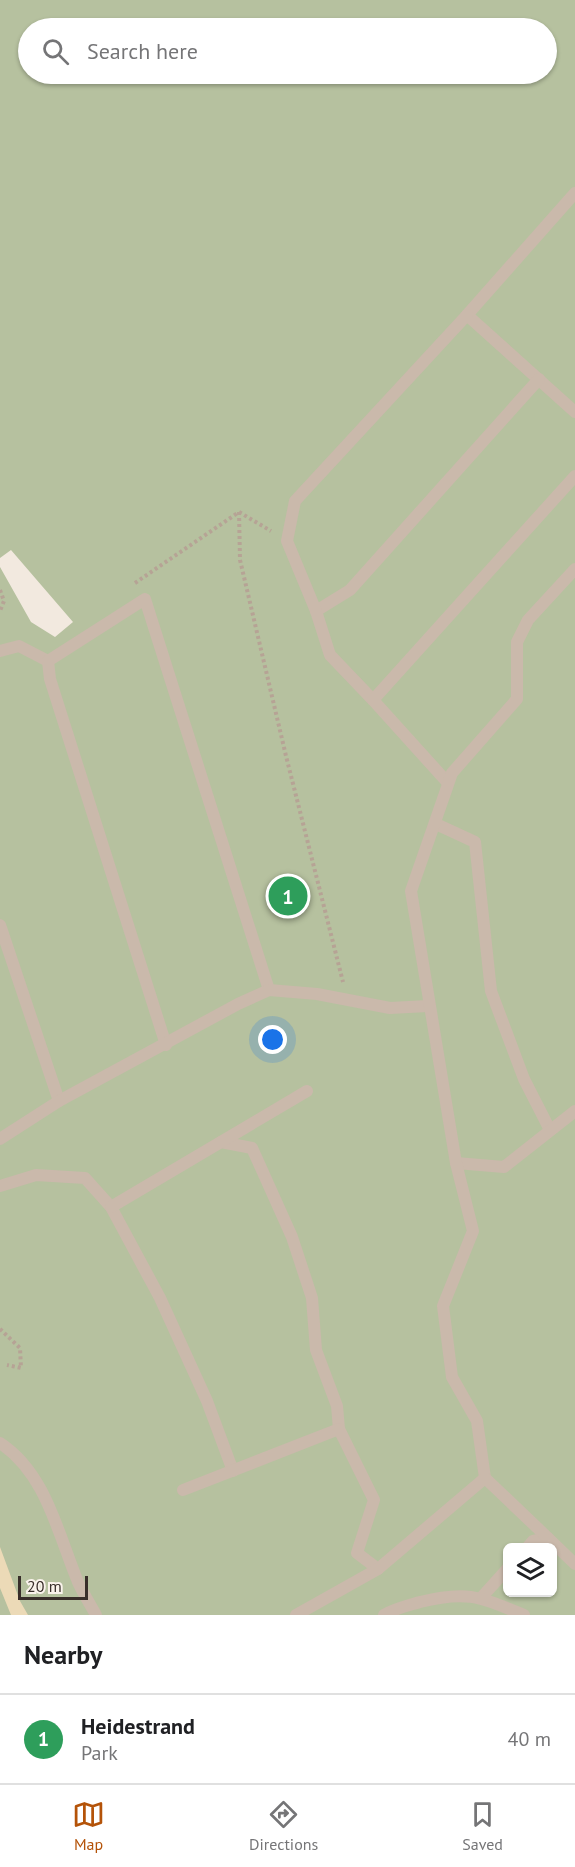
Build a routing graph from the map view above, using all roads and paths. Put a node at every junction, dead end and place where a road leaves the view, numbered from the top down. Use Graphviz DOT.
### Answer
graph roads {
  1 [pos="575,193"];
  2 [pos="467,315"];
  3 [pos="538,379"];
  4 [pos="575,412"];
  5 [pos="575,476"];
  6 [pos="239,512"];
  7 [pos="287,541"];
  8 [pos="575,569"];
  9 [pos="130,586"];
  10 [pos="0,590"];
  11 [pos="0,611"];
  12 [pos="316,611"];
  13 [pos="0,651"];
  14 [pos="48,661"];
  15 [pos="373,700"];
  16 [pos="448,783"];
  17 [pos="436,824"];
  18 [pos="0,925"];
  19 [pos="269,990"];
  20 [pos="344,998"];
  21 [pos="428,1006"];
  22 [pos="166,1045"];
  23 [pos="307,1091"];
  24 [pos="59,1101"];
  25 [pos="575,1111"];
  26 [pos="550,1130"];
  27 [pos="0,1139"];
  28 [pos="221,1142"];
  29 [pos="456,1163"];
  30 [pos="0,1186"];
  31 [pos="111,1207"];
  32 [pos="0,1329"];
  33 [pos="7,1365"];
  34 [pos="339,1429"];
  35 [pos="0,1443"];
  36 [pos="233,1471"];
  37 [pos="484,1478"];
  38 [pos="183,1490"];
  39 [pos="548,1538"];
  40 [pos="531,1543"];
  41 [pos="575,1564"];
  42 [pos="378,1569"];
  43 [pos="503,1573"];
  44 [pos="481,1598"];
  45 [pos="96,1615"];
  46 [pos="296,1615"];
  47 [pos="384,1615"];
  48 [pos="524,1615"];
  1 -- 2 [label="lane"];
  2 -- 3 [label="lane"];
  2 -- 7 [label="lane"];
  3 -- 4 [label="lane"];
  3 -- 12 [label="lane"];
  5 -- 15 [label="lane"];
  6 -- 7 [label="path"];
  6 -- 9 [label="path"];
  6 -- 20 [label="path"];
  7 -- 12 [label="lane"];
  8 -- 16 [label="lane"];
  10 -- 11 [label="path"];
  12 -- 15 [label="lane"];
  13 -- 14 [label="lane"];
  14 -- 19 [label="lane"];
  14 -- 22 [label="lane"];
  15 -- 16 [label="lane"];
  16 -- 17 [label="lane"];
  17 -- 21 [label="lane"];
  17 -- 26 [label="lane"];
  18 -- 24 [label="lane"];
  19 -- 20 [label="lane"];
  19 -- 22 [label="lane"];
  20 -- 21 [label="lane"];
  21 -- 29 [label="lane"];
  22 -- 24 [label="lane"];
  23 -- 28 [label="lane"];
  24 -- 27 [label="lane"];
  25 -- 26 [label="lane"];
  26 -- 29 [label="lane"];
  28 -- 31 [label="lane"];
  28 -- 34 [label="lane"];
  29 -- 37 [label="lane"];
  30 -- 31 [label="lane"];
  31 -- 36 [label="lane"];
  32 -- 33 [label="path"];
  34 -- 36 [label="lane"];
  34 -- 42 [label="lane"];
  35 -- 45 [label="lane"];
  36 -- 38 [label="lane"];
  37 -- 39 [label="lane"];
  37 -- 42 [label="lane"];
  39 -- 40 [label="lane"];
  39 -- 41 [label="lane"];
  42 -- 46 [label="lane"];
  43 -- 44 [label="lane"];
  44 -- 47 [label="lane"];
  44 -- 48 [label="lane"];
}
